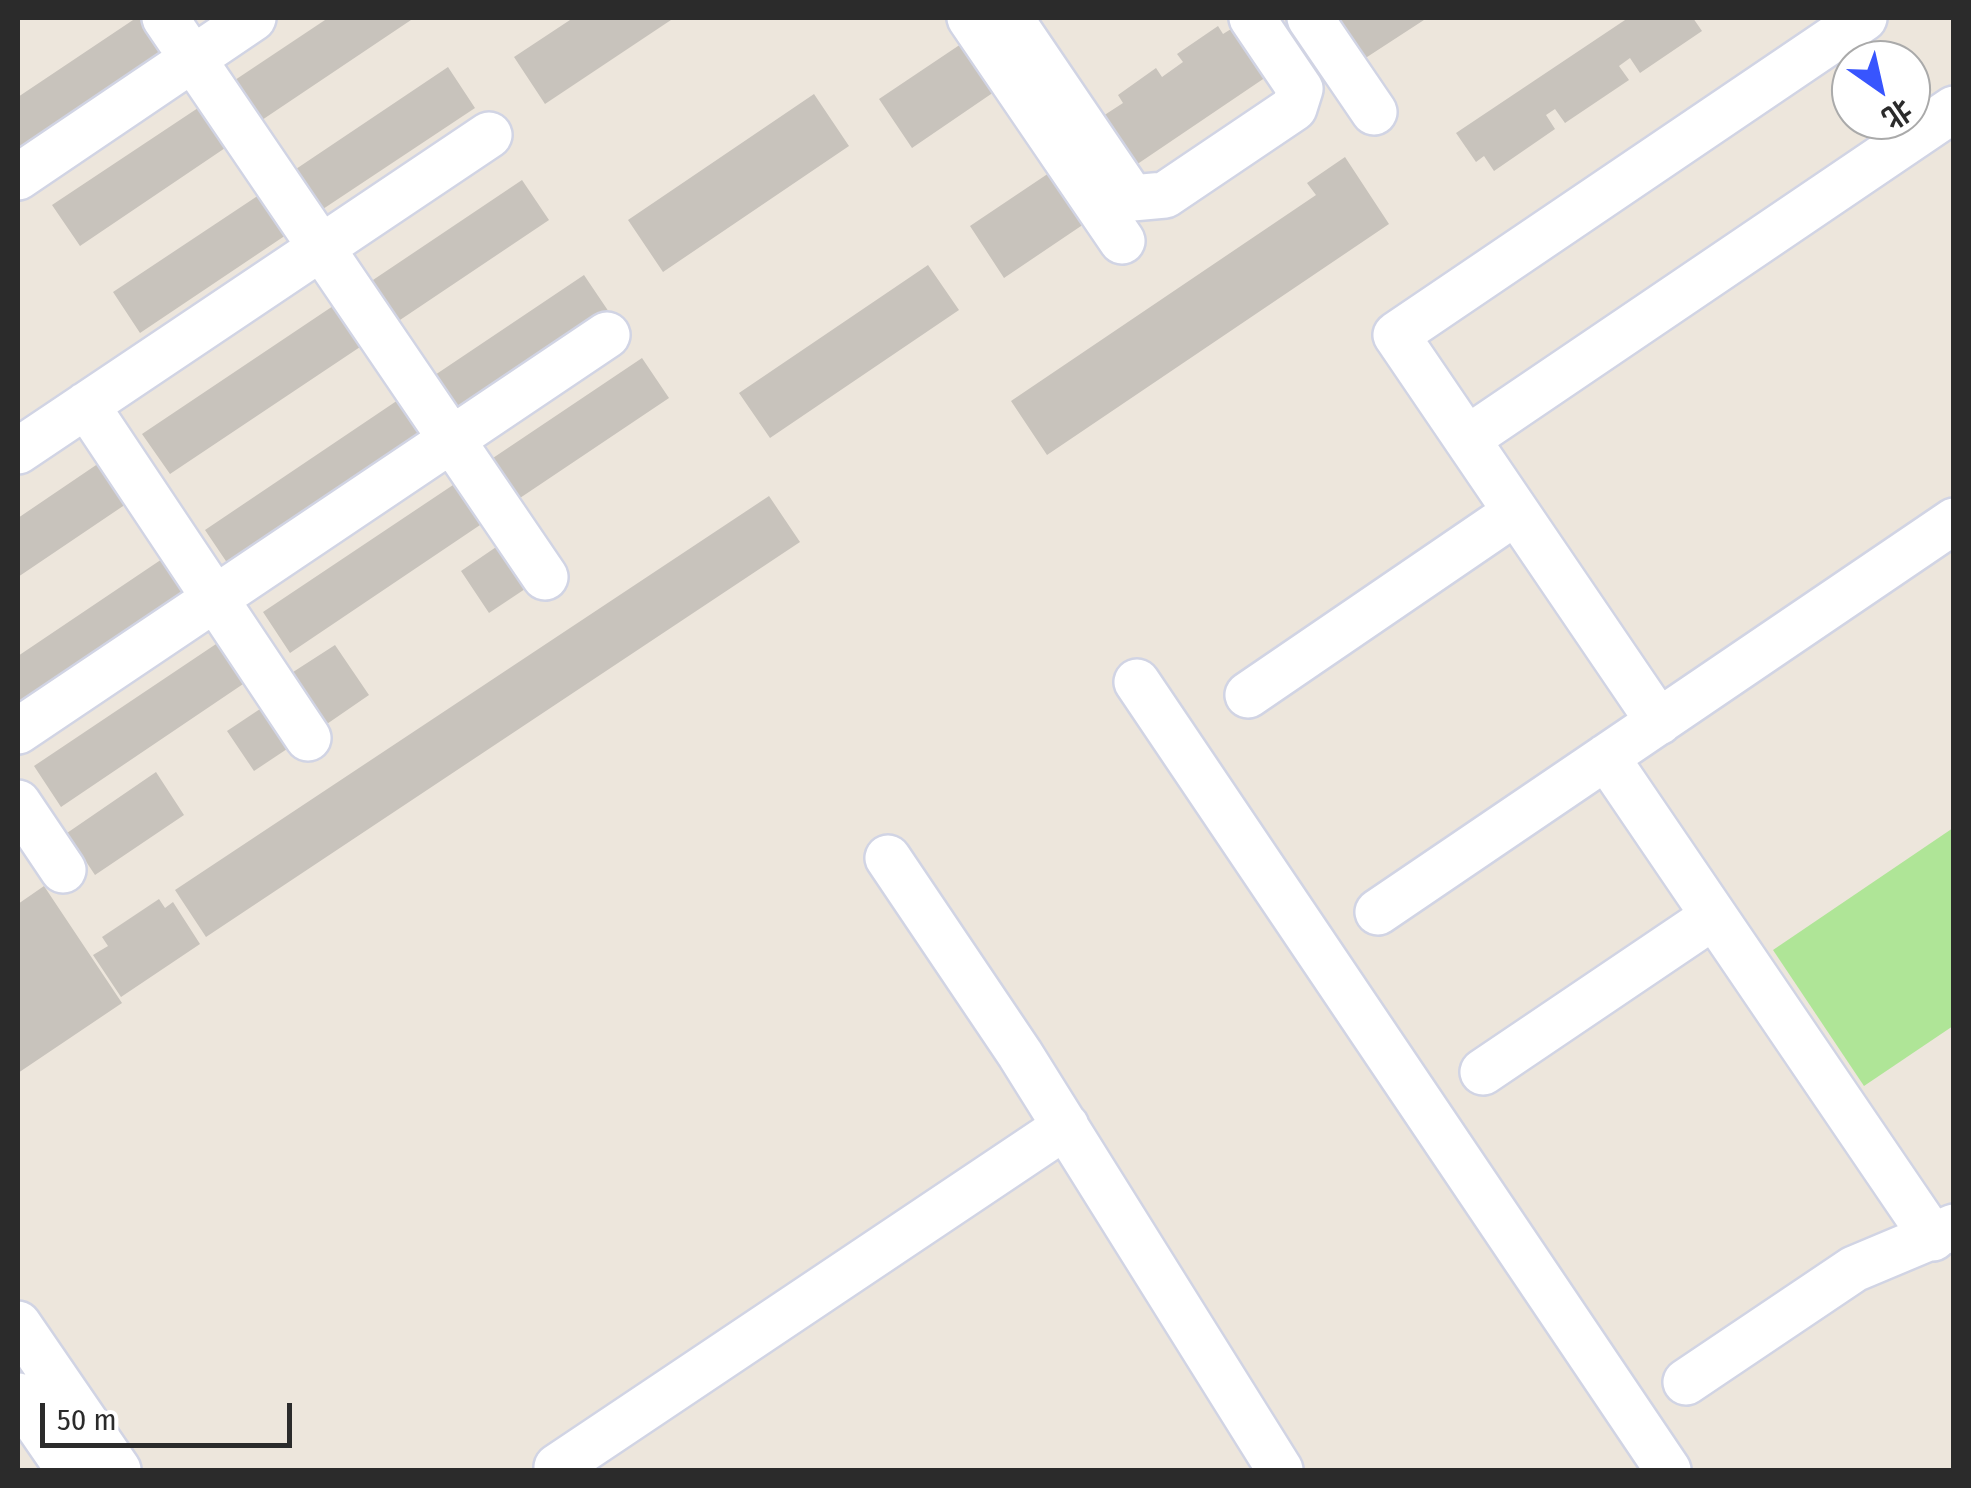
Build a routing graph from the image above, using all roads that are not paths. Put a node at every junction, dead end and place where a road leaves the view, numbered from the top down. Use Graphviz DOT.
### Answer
graph roads {
  1 [pos="165,18"];
  2 [pos="253,18"];
  3 [pos="970,18"];
  4 [pos="1010,18"];
  5 [pos="1252,18"];
  6 [pos="1310,18"];
  7 [pos="1864,18"];
  8 [pos="193,58"];
  9 [pos="1954,109"];
  10 [pos="1374,112"];
  11 [pos="489,135"];
  12 [pos="18,176"];
  13 [pos="1122,241"];
  14 [pos="321,248"];
  15 [pos="607,336"];
  16 [pos="86,405"];
  17 [pos="1467,439"];
  18 [pos="452,440"];
  19 [pos="18,451"];
  20 [pos="1516,512"];
  21 [pos="1954,521"];
  22 [pos="545,577"];
  23 [pos="216,598"];
  24 [pos="1137,682"];
  25 [pos="1248,695"];
  26 [pos="1659,722"];
  27 [pos="18,731"];
  28 [pos="308,738"];
  29 [pos="1606,757"];
  30 [pos="18,803"];
  31 [pos="888,858"];
  32 [pos="63,870"];
  33 [pos="1378,912"];
  34 [pos="1714,916"];
  35 [pos="1483,1072"];
  36 [pos="1066,1126"];
  37 [pos="1943,1232"];
  38 [pos="18,1324"];
  39 [pos="1686,1382"];
  40 [pos="18,1396"];
  41 [pos="557,1468"];
  42 [pos="69,1470"];
  43 [pos="118,1470"];
  44 [pos="1280,1470"];
  45 [pos="1668,1470"];
  1 -- 8 [label="street"];
  2 -- 8 [label="street"];
  3 -- 13 [label="street"];
  4 -- 5 [label="street"];
  6 -- 10 [label="street"];
  7 -- 17 [label="street"];
  8 -- 12 [label="street"];
  8 -- 14 [label="street"];
  9 -- 17 [label="street"];
  11 -- 14 [label="street"];
  14 -- 16 [label="street"];
  14 -- 18 [label="street"];
  15 -- 18 [label="street"];
  16 -- 19 [label="street"];
  16 -- 23 [label="street"];
  17 -- 20 [label="street"];
  18 -- 22 [label="street"];
  18 -- 23 [label="street"];
  20 -- 25 [label="street"];
  20 -- 26 [label="street"];
  21 -- 26 [label="street"];
  23 -- 27 [label="street"];
  23 -- 28 [label="street"];
  24 -- 45 [label="street"];
  26 -- 29 [label="street"];
  29 -- 33 [label="street"];
  29 -- 34 [label="street"];
  30 -- 32 [label="street"];
  31 -- 36 [label="street"];
  34 -- 35 [label="street"];
  34 -- 37 [label="street"];
  36 -- 41 [label="street"];
  36 -- 44 [label="street"];
  37 -- 39 [label="street"];
  38 -- 43 [label="street"];
  40 -- 42 [label="street"];
}
